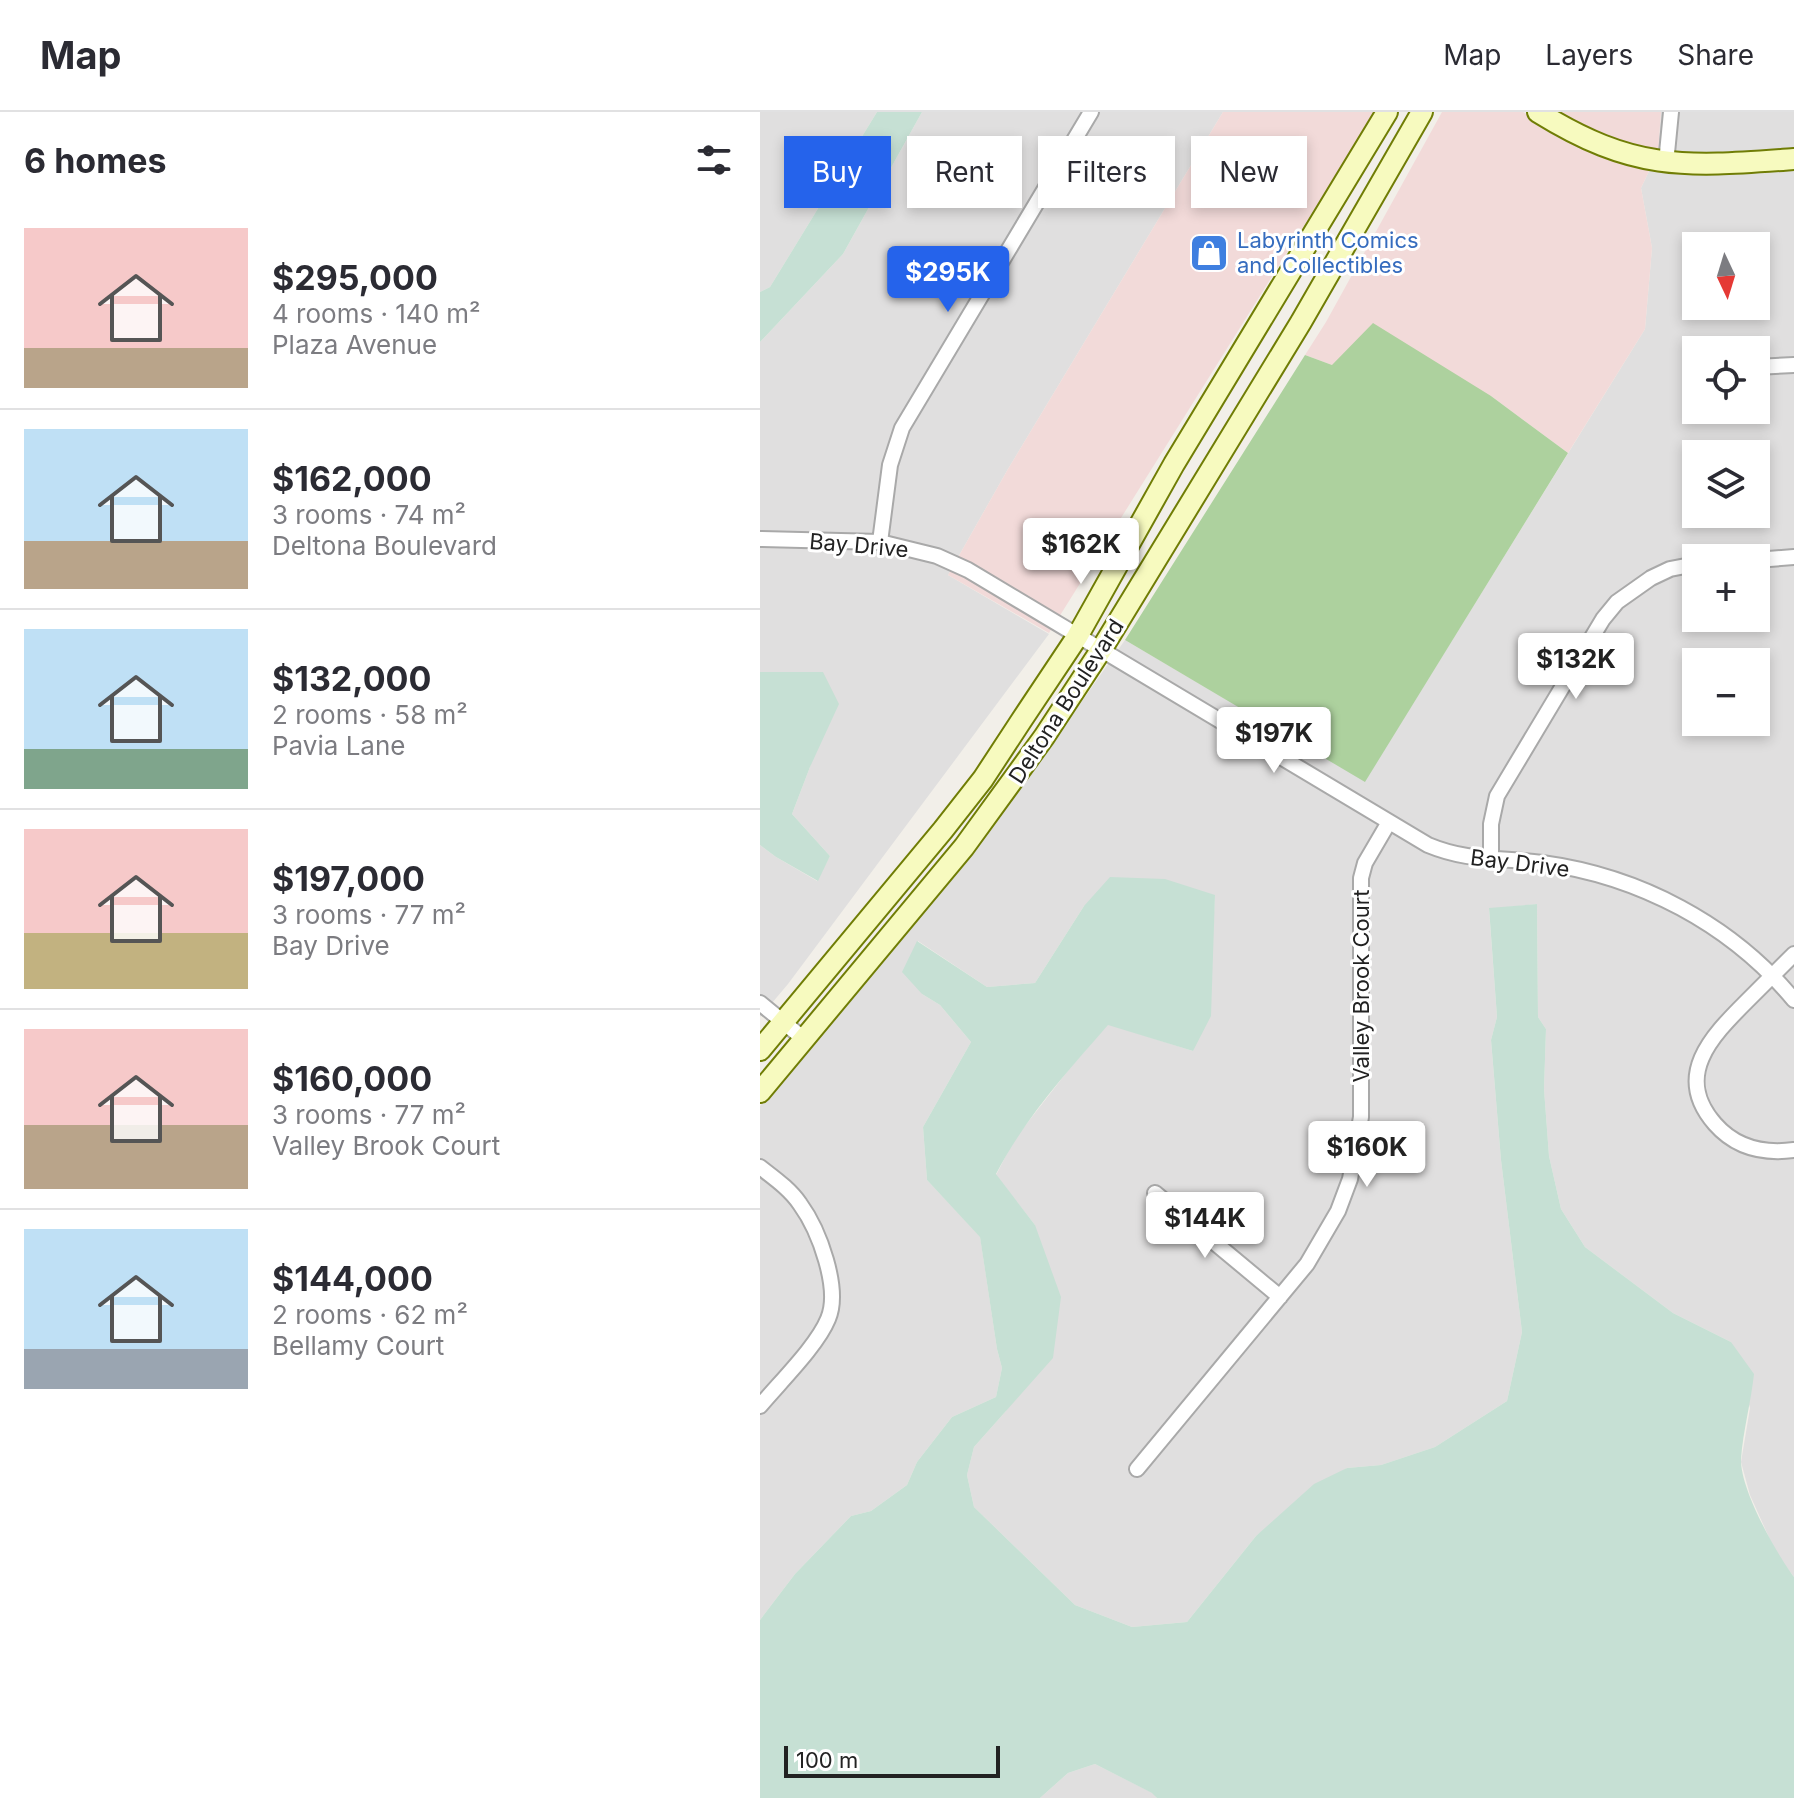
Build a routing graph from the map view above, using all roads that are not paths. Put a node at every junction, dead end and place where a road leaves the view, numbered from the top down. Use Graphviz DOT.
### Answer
graph roads {
  1 [pos="1091,112"];
  2 [pos="1387,112"];
  3 [pos="1422,112"];
  4 [pos="1538,112"];
  5 [pos="1671,112"];
  6 [pos="1794,159"];
  7 [pos="1666,163"];
  8 [pos="1267,309"];
  9 [pos="1297,327"];
  10 [pos="1794,365"];
  11 [pos="1770,366"];
  12 [pos="760,539"];
  13 [pos="880,542"];
  14 [pos="1794,557"];
  15 [pos="1770,559"];
  16 [pos="1682,567"];
  17 [pos="1077,637"];
  18 [pos="1101,650"];
  19 [pos="1389,822"];
  20 [pos="1491,860"];
  21 [pos="1794,954"];
  22 [pos="1772,976"];
  23 [pos="1794,1000"];
  24 [pos="760,1003"];
  25 [pos="783,1021"];
  26 [pos="804,1039"];
  27 [pos="760,1050"];
  28 [pos="760,1092"];
  29 [pos="1794,1150"];
  30 [pos="760,1167"];
  31 [pos="1155,1193"];
  32 [pos="1280,1297"];
  33 [pos="760,1406"];
  34 [pos="1137,1469"];
  1 -- 13 [label="street"];
  2 -- 8 [label="main road, Deltona Boulevard"];
  3 -- 9 [label="main road, Deltona Boulevard"];
  4 -- 7 [label="main road"];
  5 -- 7 [label="street"];
  6 -- 7 [label="main road"];
  8 -- 9 [label="main road"];
  8 -- 17 [label="main road, Deltona Boulevard"];
  9 -- 18 [label="main road, Deltona Boulevard"];
  10 -- 11 [label="street"];
  12 -- 13 [label="street, Bay Drive"];
  13 -- 17 [label="street, Bay Drive"];
  14 -- 15 [label="street"];
  16 -- 20 [label="street"];
  17 -- 18 [label="street, Bay Drive"];
  17 -- 25 [label="main road, Deltona Boulevard"];
  18 -- 19 [label="street, Bay Drive"];
  18 -- 26 [label="main road, Deltona Boulevard"];
  19 -- 20 [label="street, Bay Drive"];
  19 -- 32 [label="street, Valley Brook Court"];
  20 -- 22 [label="street, Bay Drive"];
  21 -- 22 [label="street"];
  22 -- 23 [label="street, Bay Drive"];
  22 -- 29 [label="street"];
  24 -- 25 [label="street"];
  25 -- 26 [label="street"];
  25 -- 27 [label="main road, Deltona Boulevard"];
  26 -- 28 [label="main road, Deltona Boulevard"];
  30 -- 33 [label="street"];
  31 -- 32 [label="street"];
  32 -- 34 [label="street, Valley Brook Court"];
}
